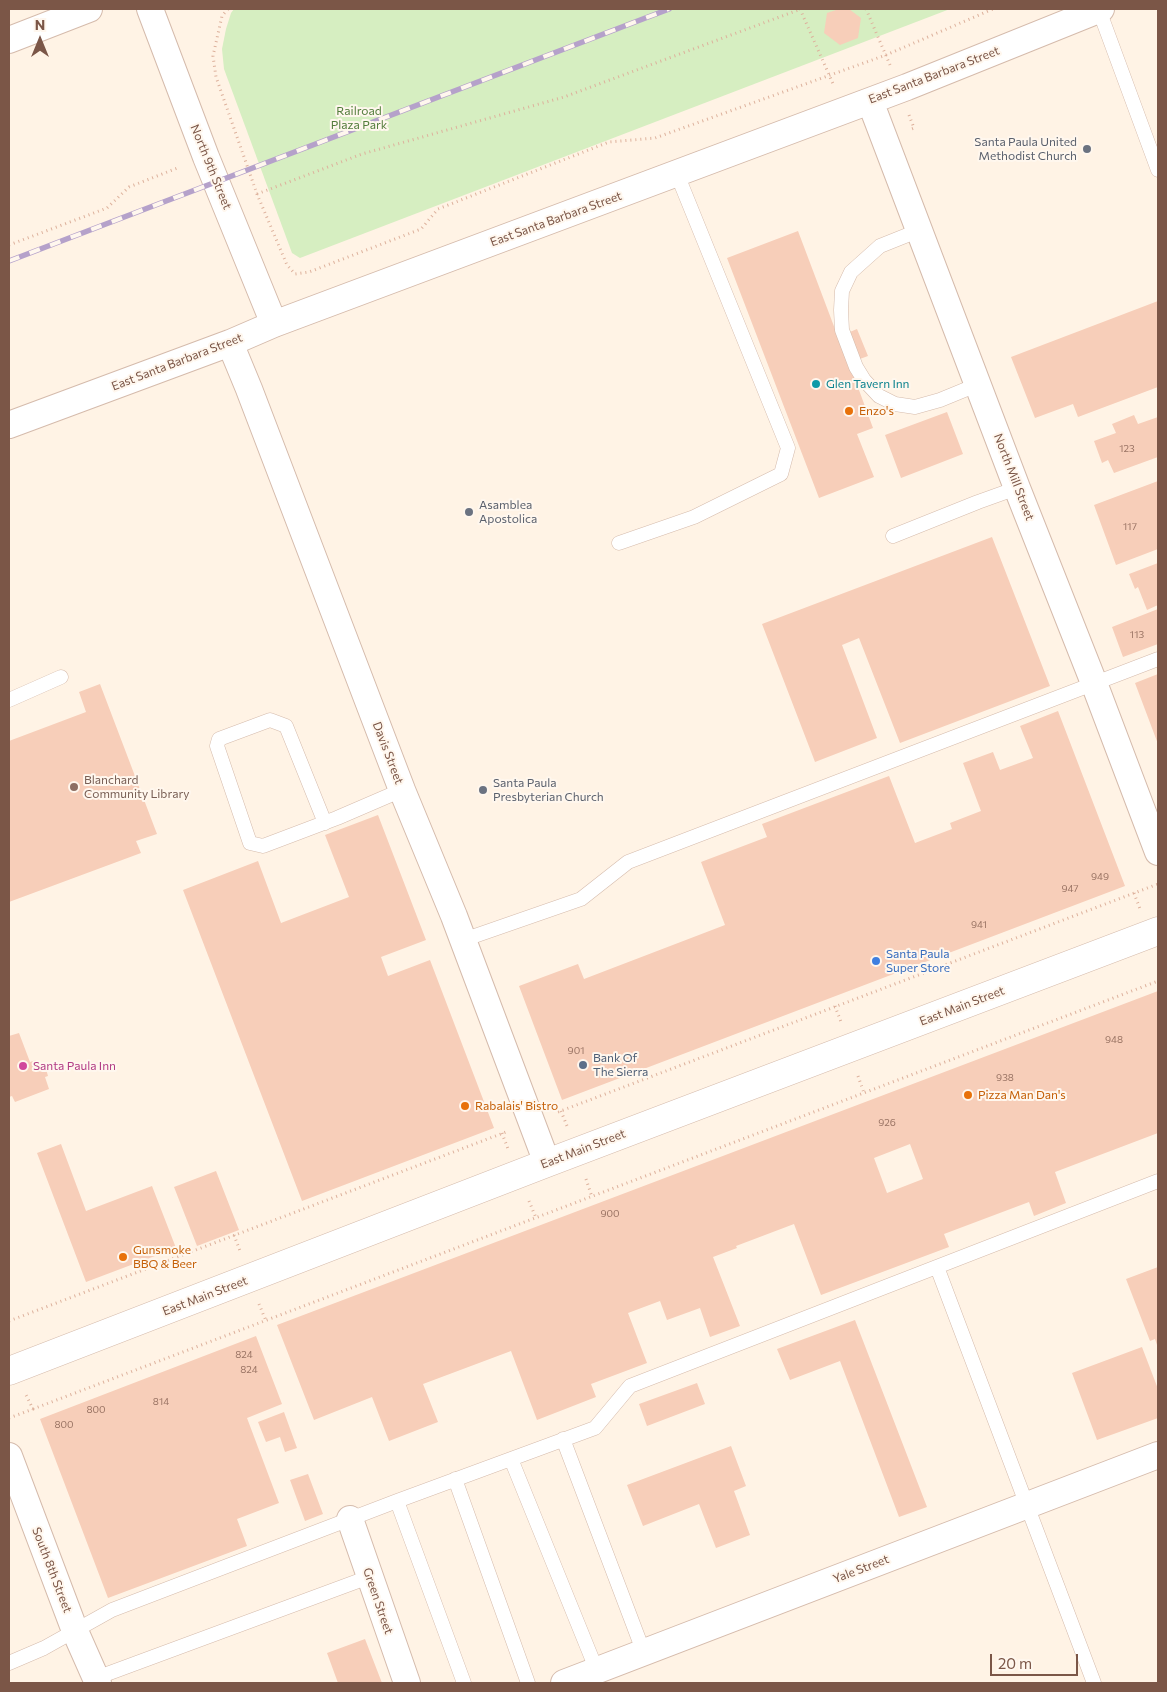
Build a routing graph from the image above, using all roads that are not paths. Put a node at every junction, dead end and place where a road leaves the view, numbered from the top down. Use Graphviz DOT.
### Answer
graph roads {
  1 [pos="90,9"];
  2 [pos="150,9"];
  3 [pos="1100,9"];
  4 [pos="9,40"];
  5 [pos="870,100"];
  6 [pos="1158,170"];
  7 [pos="677,174"];
  8 [pos="920,230"];
  9 [pos="274,324"];
  10 [pos="230,343"];
  11 [pos="979,384"];
  12 [pos="9,426"];
  13 [pos="1017,488"];
  14 [pos="893,536"];
  15 [pos="619,544"];
  16 [pos="1158,659"];
  17 [pos="61,677"];
  18 [pos="1094,683"];
  19 [pos="9,700"];
  20 [pos="402,790"];
  21 [pos="324,823"];
  22 [pos="1158,852"];
  23 [pos="1158,931"];
  24 [pos="463,940"];
  25 [pos="546,1163"];
  26 [pos="1158,1181"];
  27 [pos="936,1267"];
  28 [pos="9,1371"];
  29 [pos="563,1439"];
  30 [pos="1158,1455"];
  31 [pos="9,1456"];
  32 [pos="511,1458"];
  33 [pos="455,1480"];
  34 [pos="397,1501"];
  35 [pos="1026,1506"];
  36 [pos="350,1519"];
  37 [pos="369,1577"];
  38 [pos="75,1631"];
  39 [pos="644,1653"];
  40 [pos="9,1663"];
  41 [pos="597,1671"];
  42 [pos="97,1681"];
  43 [pos="407,1683"];
  44 [pos="464,1683"];
  45 [pos="528,1683"];
  46 [pos="564,1683"];
  47 [pos="1094,1683"];
  1 -- 4 [label="street"];
  2 -- 9 [label="street, North 9th Street"];
  3 -- 5 [label="street, East Santa Barbara Street"];
  3 -- 6 [label="lane"];
  5 -- 7 [label="street, East Santa Barbara Street"];
  5 -- 8 [label="street, North Mill Street"];
  7 -- 9 [label="street, East Santa Barbara Street"];
  7 -- 15 [label="lane"];
  8 -- 11 [label="street, North Mill Street"];
  8 -- 11 [label="lane"];
  9 -- 10 [label="street, East Santa Barbara Street"];
  10 -- 12 [label="street, East Santa Barbara Street"];
  10 -- 20 [label="street, Davis Street"];
  11 -- 13 [label="street, North Mill Street"];
  13 -- 14 [label="lane"];
  13 -- 18 [label="street, North Mill Street"];
  16 -- 18 [label="lane"];
  17 -- 19 [label="lane"];
  18 -- 22 [label="street, North Mill Street"];
  18 -- 24 [label="lane"];
  20 -- 21 [label="lane"];
  20 -- 24 [label="street, Davis Street"];
  21 -- 21 [label="lane"];
  23 -- 25 [label="street, East Main Street"];
  24 -- 25 [label="street, Davis Street"];
  25 -- 28 [label="street, East Main Street"];
  26 -- 27 [label="lane"];
  27 -- 29 [label="lane"];
  27 -- 35 [label="lane"];
  29 -- 32 [label="lane"];
  29 -- 39 [label="lane"];
  30 -- 35 [label="street, Yale Street"];
  31 -- 38 [label="street, South 8th Street"];
  32 -- 33 [label="lane"];
  32 -- 41 [label="lane"];
  33 -- 34 [label="lane"];
  33 -- 45 [label="lane"];
  34 -- 36 [label="lane"];
  34 -- 44 [label="lane"];
  35 -- 39 [label="street, Yale Street"];
  35 -- 47 [label="lane"];
  36 -- 37 [label="street, Green Street"];
  36 -- 38 [label="lane"];
  37 -- 42 [label="lane"];
  37 -- 43 [label="street, Green Street"];
  38 -- 40 [label="lane"];
  38 -- 42 [label="street, South 8th Street"];
  39 -- 41 [label="street, Yale Street"];
  41 -- 46 [label="street, Yale Street"];
}
